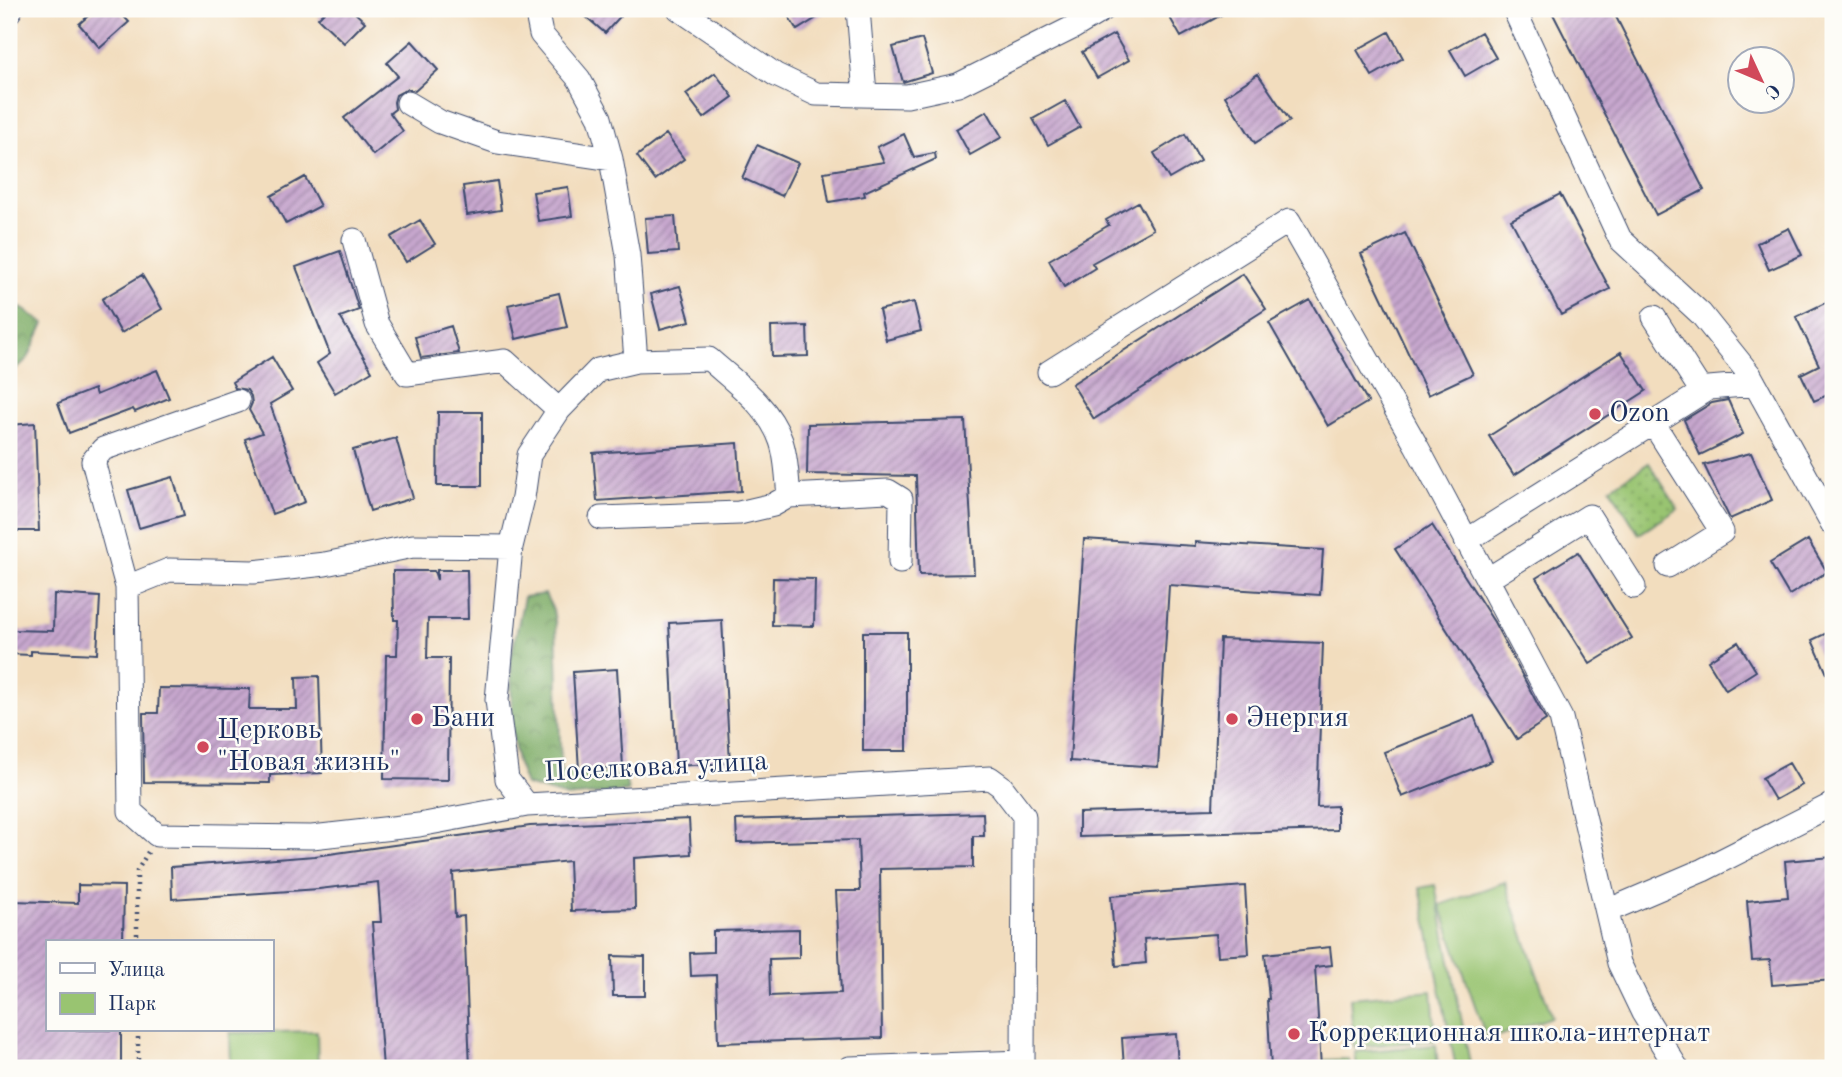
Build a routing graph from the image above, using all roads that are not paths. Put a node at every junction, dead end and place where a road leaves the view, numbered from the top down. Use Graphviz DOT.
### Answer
graph roads {
  1 [pos="537,9"];
  2 [pos="680,9"];
  3 [pos="858,9"];
  4 [pos="1104,9"];
  5 [pos="1514,9"];
  6 [pos="864,94"];
  7 [pos="408,103"];
  8 [pos="611,159"];
  9 [pos="354,240"];
  10 [pos="1654,317"];
  11 [pos="636,361"];
  12 [pos="1049,372"];
  13 [pos="1755,384"];
  14 [pos="1702,392"];
  15 [pos="238,401"];
  16 [pos="559,410"];
  17 [pos="1653,423"];
  18 [pos="789,496"];
  19 [pos="601,518"];
  20 [pos="1833,525"];
  21 [pos="1466,541"];
  22 [pos="511,547"];
  23 [pos="900,562"];
  24 [pos="1668,566"];
  25 [pos="1488,579"];
  26 [pos="127,587"];
  27 [pos="1634,587"];
  28 [pos="1833,804"];
  29 [pos="527,805"];
  30 [pos="1607,911"];
  31 [pos="1023,1065"];
  32 [pos="850,1068"];
  33 [pos="1677,1068"];
  1 -- 8 [label="street"];
  2 -- 6 [label="street"];
  3 -- 6 [label="street"];
  4 -- 6 [label="street"];
  5 -- 13 [label="street"];
  7 -- 8 [label="street"];
  8 -- 11 [label="street"];
  9 -- 16 [label="street"];
  10 -- 14 [label="street"];
  11 -- 16 [label="street, Поселковая улица"];
  11 -- 18 [label="street, Поселковая улица"];
  12 -- 21 [label="street"];
  13 -- 14 [label="street"];
  13 -- 20 [label="street"];
  14 -- 17 [label="street"];
  15 -- 26 [label="street"];
  16 -- 22 [label="street, Поселковая улица"];
  17 -- 21 [label="street"];
  17 -- 24 [label="street"];
  18 -- 19 [label="street"];
  18 -- 23 [label="street"];
  21 -- 25 [label="street"];
  22 -- 26 [label="street"];
  22 -- 29 [label="street, Поселковая улица"];
  25 -- 27 [label="street"];
  25 -- 30 [label="street"];
  26 -- 29 [label="street"];
  28 -- 30 [label="street"];
  29 -- 31 [label="street, Поселковая улица"];
  30 -- 33 [label="street"];
  31 -- 32 [label="street"];
}
